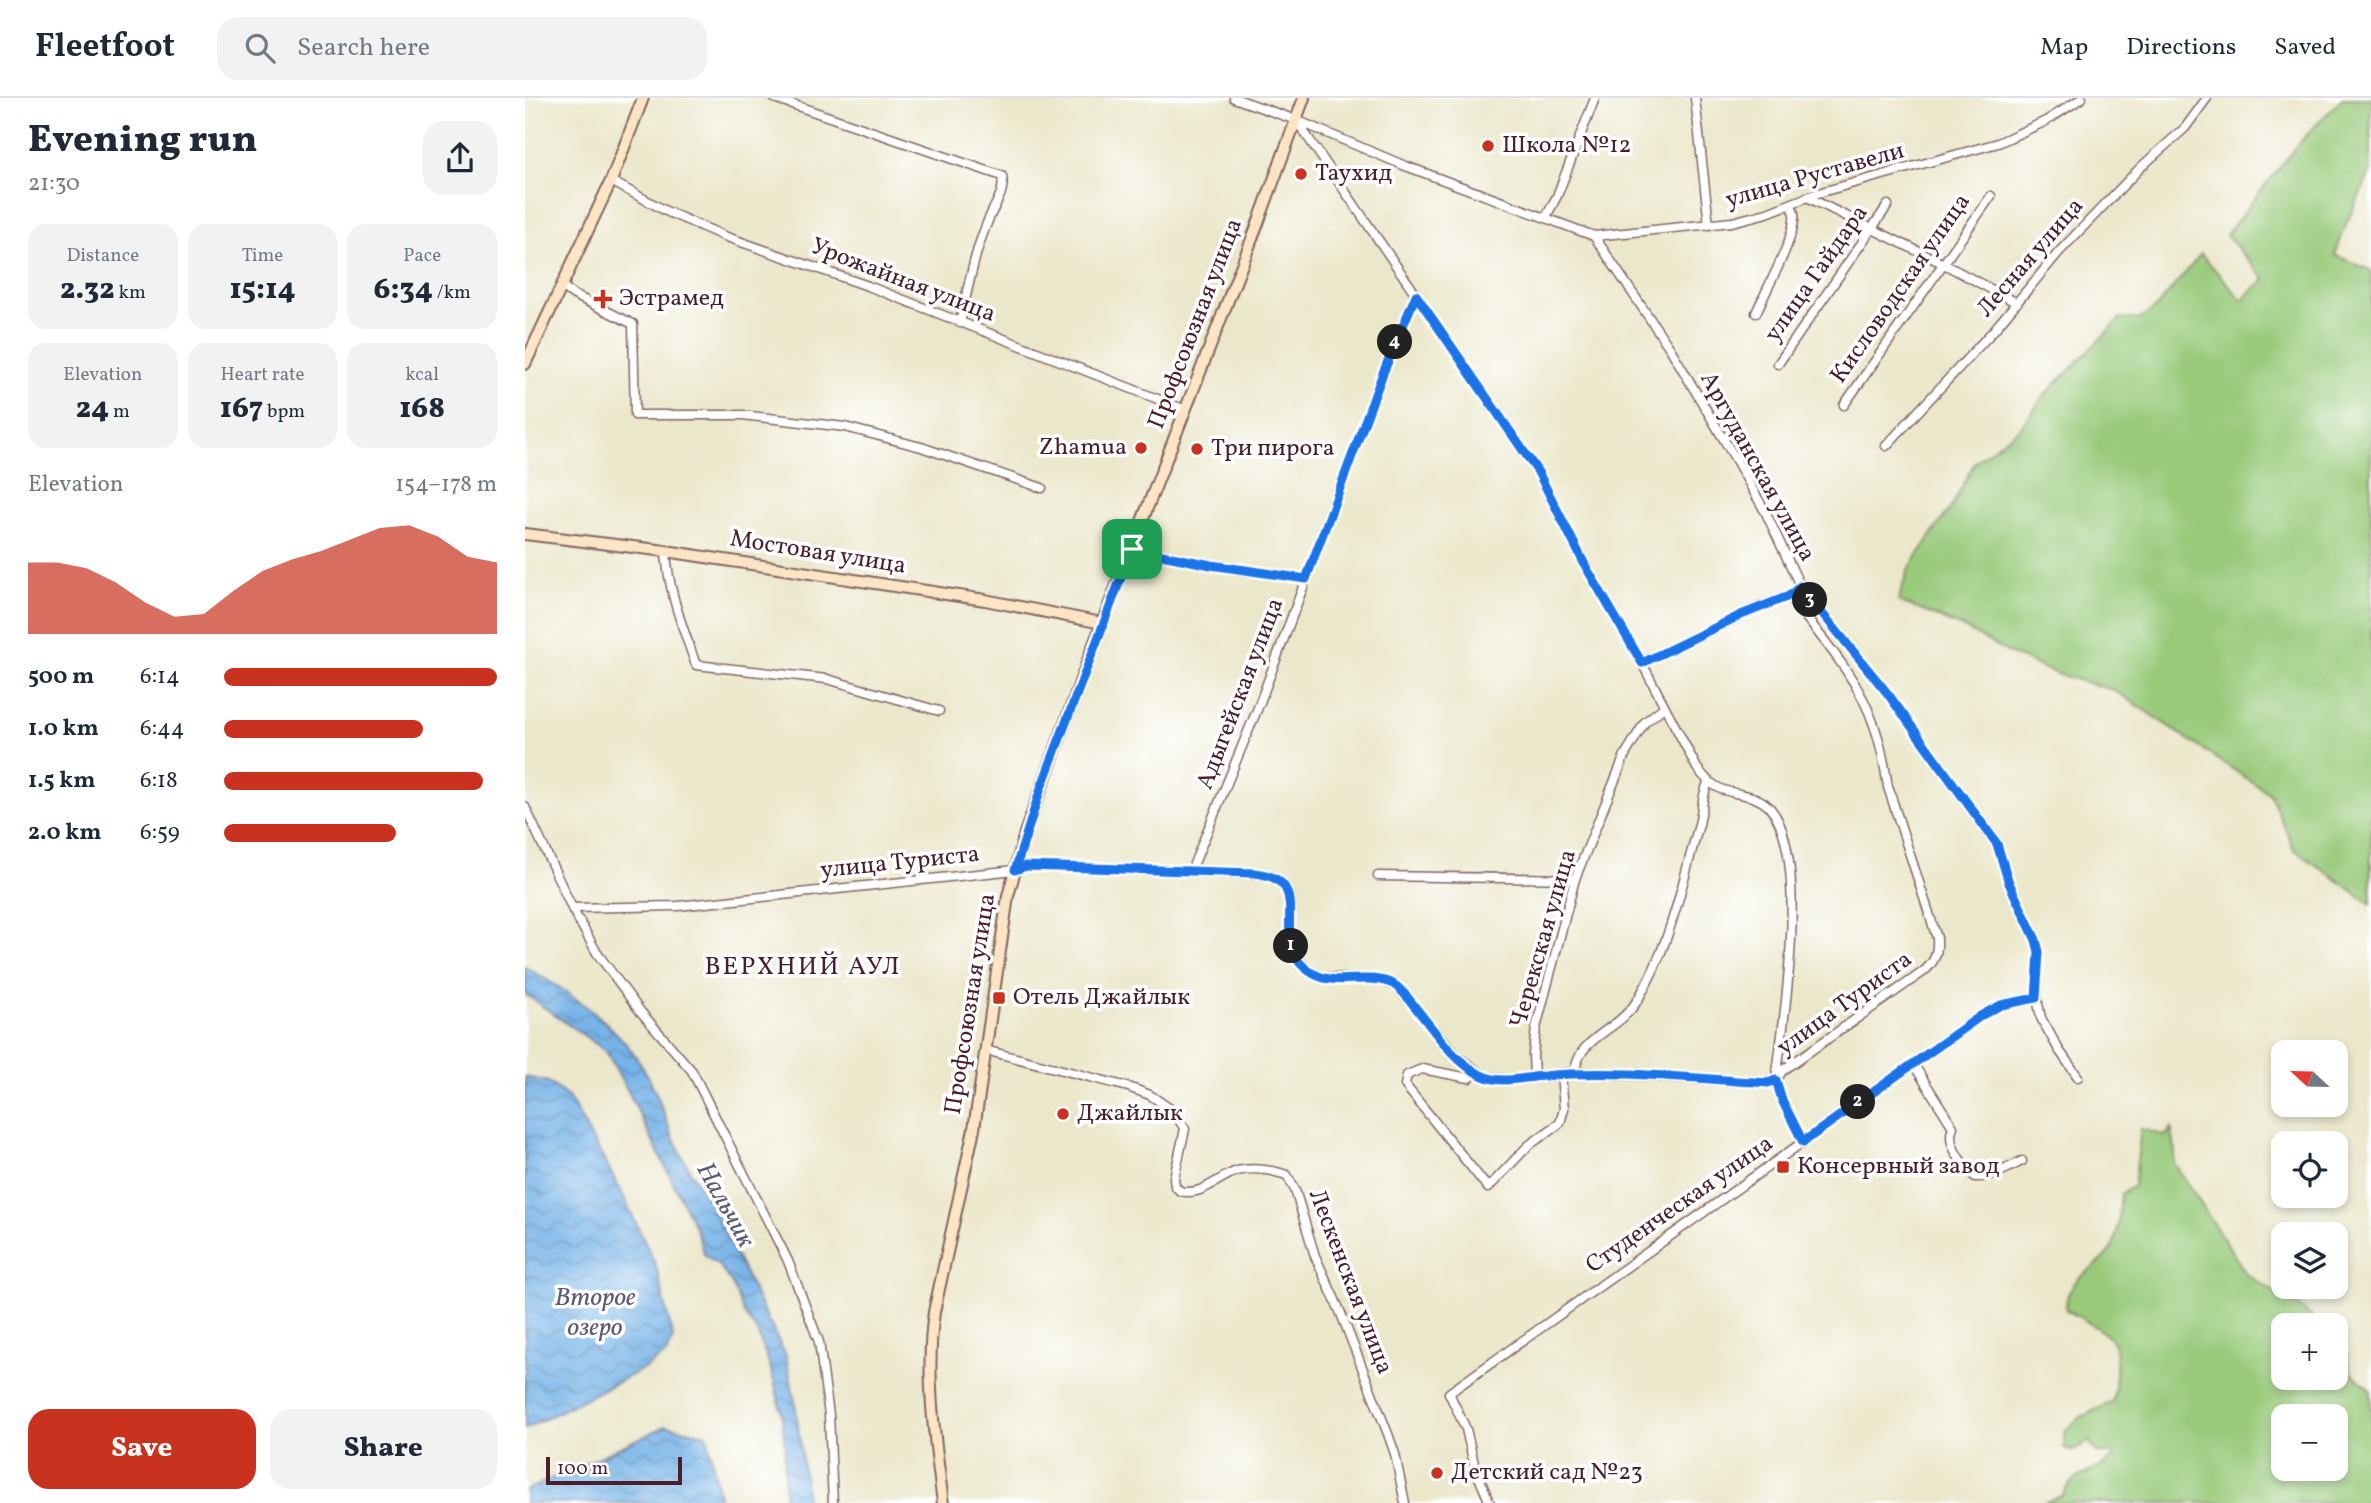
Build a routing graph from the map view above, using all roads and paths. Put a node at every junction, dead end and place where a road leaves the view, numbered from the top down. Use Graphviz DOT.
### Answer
graph roads {
  1 [pos="643,98"];
  2 [pos="774,98"];
  3 [pos="1234,98"];
  4 [pos="1304,98"];
  5 [pos="1595,98"];
  6 [pos="1695,98"];
  7 [pos="2082,98"];
  8 [pos="2207,98"];
  9 [pos="1296,120"];
  10 [pos="611,181"];
  11 [pos="1991,195"];
  12 [pos="1807,197"];
  13 [pos="1791,204"];
  14 [pos="1888,205"];
  15 [pos="1546,218"];
  16 [pos="1709,225"];
  17 [pos="1873,228"];
  18 [pos="1594,236"];
  19 [pos="1942,263"];
  20 [pos="562,286"];
  21 [pos="1416,295"];
  22 [pos="2017,303"];
  23 [pos="1756,313"];
  24 [pos="960,323"];
  25 [pos="1778,364"];
  26 [pos="525,365"];
  27 [pos="1844,405"];
  28 [pos="1186,410"];
  29 [pos="1886,446"];
  30 [pos="1042,488"];
  31 [pos="525,534"];
  32 [pos="1132,549"];
  33 [pos="666,551"];
  34 [pos="1306,579"];
  35 [pos="1800,586"];
  36 [pos="1789,596"];
  37 [pos="1103,623"];
  38 [pos="1642,663"];
  39 [pos="1664,707"];
  40 [pos="939,711"];
  41 [pos="1709,781"];
  42 [pos="525,807"];
  43 [pos="1015,870"];
  44 [pos="1191,871"];
  45 [pos="1378,876"];
  46 [pos="1575,880"];
  47 [pos="572,908"];
  48 [pos="2036,998"];
  49 [pos="985,1050"];
  50 [pos="1914,1065"];
  51 [pos="1476,1072"];
  52 [pos="1574,1072"];
  53 [pos="1561,1074"];
  54 [pos="1534,1076"];
  55 [pos="2078,1077"];
  56 [pos="1776,1080"];
  57 [pos="1803,1142"];
  58 [pos="2022,1161"];
  59 [pos="833,1503"];
  60 [pos="943,1503"];
  61 [pos="1405,1503"];
  62 [pos="1490,1503"];
  1 -- 10 [label="street"];
  2 -- 24 [label="street"];
  3 -- 9 [label="street, улица Руставели"];
  4 -- 9 [label="street, Профсоюзная улица"];
  5 -- 15 [label="street"];
  6 -- 16 [label="street"];
  7 -- 12 [label="street, улица Руставели"];
  8 -- 22 [label="street, Лесная улица"];
  9 -- 15 [label="street, улица Руставели"];
  9 -- 21 [label="street"];
  9 -- 28 [label="street, Профсоюзная улица"];
  10 -- 20 [label="street"];
  10 -- 24 [label="street, Урожайная улица"];
  11 -- 19 [label="street, Кисловодская улица"];
  12 -- 13 [label="street, улица Руставели"];
  12 -- 17 [label="street"];
  13 -- 16 [label="street, улица Руставели"];
  13 -- 23 [label="street"];
  14 -- 17 [label="street, улица Гайдара"];
  15 -- 18 [label="street, улица Руставели"];
  16 -- 18 [label="street, улица Руставели"];
  17 -- 19 [label="street"];
  17 -- 25 [label="street, улица Гайдара"];
  18 -- 35 [label="street, Аргуданская улица"];
  19 -- 22 [label="street"];
  19 -- 27 [label="street, Кисловодская улица"];
  20 -- 26 [label="street"];
  20 -- 30 [label="street"];
  21 -- 34 [label="street, Адыгейская улица"];
  21 -- 38 [label="street"];
  22 -- 29 [label="street, Лесная улица"];
  24 -- 28 [label="street, Урожайная улица"];
  28 -- 32 [label="street, Профсоюзная улица"];
  31 -- 33 [label="street, Мостовая улица"];
  32 -- 34 [label="street"];
  32 -- 37 [label="street, Профсоюзная улица"];
  33 -- 37 [label="street, Мостовая улица"];
  33 -- 40 [label="street"];
  34 -- 44 [label="street, Адыгейская улица"];
  35 -- 36 [label="street"];
  35 -- 48 [label="street, Аргуданская улица"];
  36 -- 38 [label="street"];
  36 -- 56 [label="street, улица Туриста"];
  37 -- 43 [label="street, Профсоюзная улица"];
  38 -- 39 [label="street"];
  39 -- 41 [label="street"];
  39 -- 46 [label="street, Черекская улица"];
  41 -- 52 [label="street"];
  41 -- 56 [label="street"];
  42 -- 47 [label="street"];
  43 -- 44 [label="street, улица Туриста"];
  43 -- 47 [label="street, улица Туриста"];
  43 -- 49 [label="street, Профсоюзная улица"];
  44 -- 51 [label="street, улица Туриста"];
  45 -- 46 [label="street"];
  46 -- 54 [label="street, Черекская улица"];
  47 -- 59 [label="street"];
  48 -- 50 [label="street, Студенческая улица"];
  48 -- 55 [label="street, Аргуданская улица"];
  49 -- 60 [label="street, Профсоюзная улица"];
  49 -- 61 [label="street, Лескенская улица"];
  50 -- 57 [label="street, Студенческая улица"];
  50 -- 58 [label="street"];
  51 -- 53 [label="street"];
  51 -- 54 [label="street, улица Туриста"];
  52 -- 53 [label="street, улица Туриста"];
  52 -- 56 [label="street, улица Туриста"];
  53 -- 54 [label="street, улица Туриста"];
  56 -- 57 [label="street"];
  57 -- 62 [label="street, Студенческая улица"];
}
